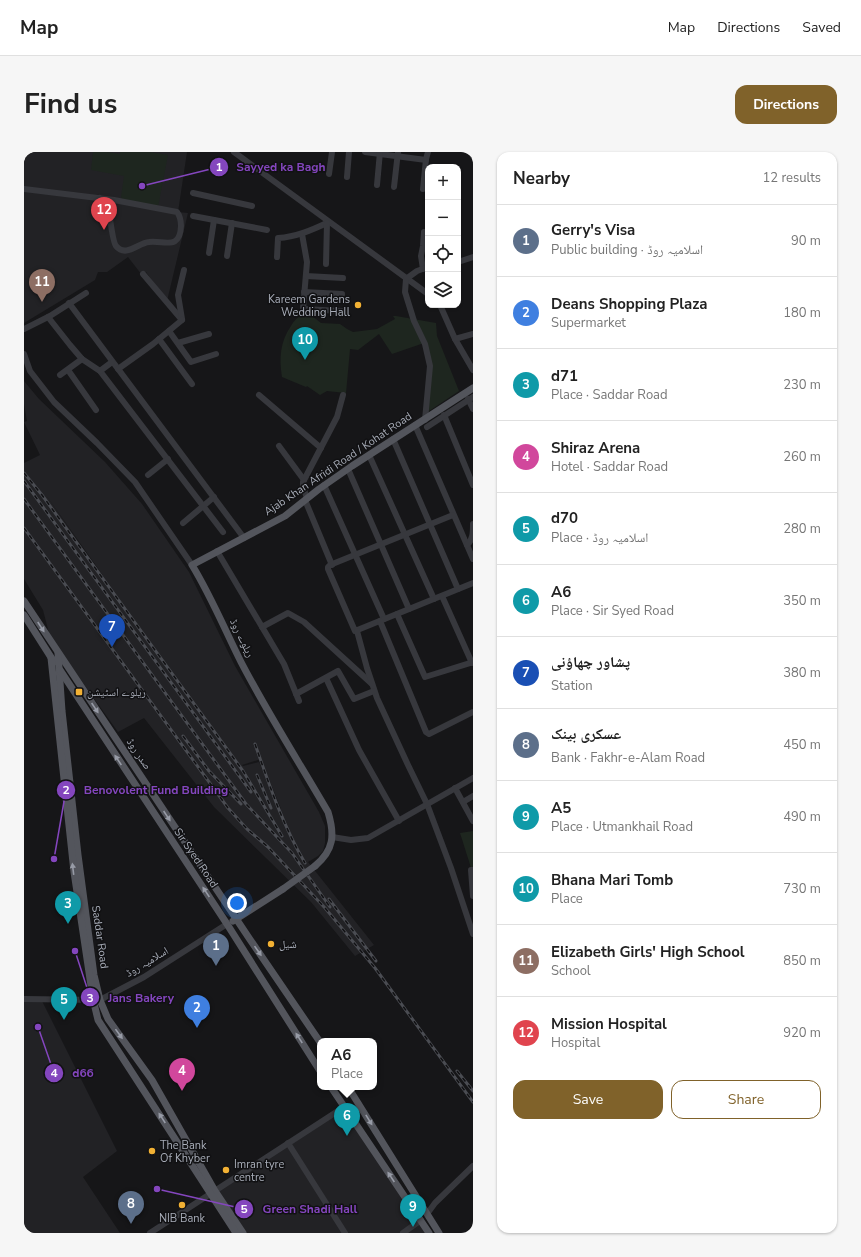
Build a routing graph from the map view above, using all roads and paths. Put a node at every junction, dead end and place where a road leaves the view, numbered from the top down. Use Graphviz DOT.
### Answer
graph roads {
  1 [pos="234,152"];
  2 [pos="332,152"];
  3 [pos="349,152"];
  4 [pos="365,152"];
  5 [pos="428,152"];
  6 [pos="471,152"];
  7 [pos="380,153"];
  8 [pos="397,154"];
  9 [pos="473,156"];
  10 [pos="426,160"];
  11 [pos="329,174"];
  12 [pos="347,177"];
  13 [pos="377,185"];
  14 [pos="394,187"];
  15 [pos="24,189"];
  16 [pos="423,189"];
  17 [pos="193,193"];
  18 [pos="100,198"];
  19 [pos="252,206"];
  20 [pos="193,216"];
  21 [pos="214,220"];
  22 [pos="328,223"];
  23 [pos="232,224"];
  24 [pos="267,230"];
  25 [pos="424,232"];
  26 [pos="302,234"];
  27 [pos="209,253"];
  28 [pos="227,256"];
  29 [pos="473,257"];
  30 [pos="277,258"];
  31 [pos="461,261"];
  32 [pos="326,264"];
  33 [pos="425,266"];
  34 [pos="425,268"];
  35 [pos="184,270"];
  36 [pos="144,274"];
  37 [pos="306,276"];
  38 [pos="343,278"];
  39 [pos="406,279"];
  40 [pos="304,292"];
  41 [pos="425,292"];
  42 [pos="86,293"];
  43 [pos="342,294"];
  44 [pos="69,304"];
  45 [pos="441,308"];
  46 [pos="341,311"];
  47 [pos="48,317"];
  48 [pos="182,320"];
  49 [pos="24,329"];
  50 [pos="169,330"];
  51 [pos="209,334"];
  52 [pos="473,334"];
  53 [pos="159,339"];
  54 [pos="456,339"];
  55 [pos="178,343"];
  56 [pos="24,354"];
  57 [pos="216,354"];
  58 [pos="82,359"];
  59 [pos="112,362"];
  60 [pos="118,369"];
  61 [pos="68,370"];
  62 [pos="473,370"];
  63 [pos="100,371"];
  64 [pos="60,375"];
  65 [pos="192,384"];
  66 [pos="473,388"];
  67 [pos="259,395"];
  68 [pos="343,395"];
  69 [pos="471,398"];
  70 [pos="473,409"];
  71 [pos="96,410"];
  72 [pos="444,415"];
  73 [pos="426,423"];
  74 [pos="415,425"];
  75 [pos="393,439"];
  76 [pos="279,446"];
  77 [pos="321,448"];
  78 [pos="369,455"];
  79 [pos="168,459"];
  80 [pos="348,469"];
  81 [pos="148,475"];
  82 [pos="304,480"];
  83 [pos="324,485"];
  84 [pos="473,485"];
  85 [pos="214,497"];
  86 [pos="306,499"];
  87 [pos="203,506"];
  88 [pos="453,514"];
  89 [pos="183,523"];
  90 [pos="430,524"];
  91 [pos="473,524"];
  92 [pos="223,532"];
  93 [pos="405,534"];
  94 [pos="244,538"];
  95 [pos="381,544"];
  96 [pos="467,545"];
  97 [pos="217,552"];
  98 [pos="355,555"];
  99 [pos="473,559"];
  100 [pos="192,565"];
  101 [pos="332,565"];
  102 [pos="473,583"];
  103 [pos="458,589"];
  104 [pos="442,596"];
  105 [pos="434,599"];
  106 [pos="24,601"];
  107 [pos="409,609"];
  108 [pos="397,614"];
  109 [pos="24,615"];
  110 [pos="382,620"];
  111 [pos="262,627"];
  112 [pos="357,631"];
  113 [pos="58,653"];
  114 [pos="51,658"];
  115 [pos="472,663"];
  116 [pos="58,668"];
  117 [pos="326,678"];
  118 [pos="373,688"];
  119 [pos="60,711"];
  120 [pos="473,712"];
  121 [pos="473,778"];
  122 [pos="455,788"];
  123 [pos="473,796"];
  124 [pos="462,802"];
  125 [pos="427,804"];
  126 [pos="399,821"];
  127 [pos="473,821"];
  128 [pos="332,838"];
  129 [pos="473,870"];
  130 [pos="473,896"];
  131 [pos="236,919"];
  132 [pos="471,921"];
  133 [pos="227,924"];
  134 [pos="473,934"];
  135 [pos="24,999"];
  136 [pos="96,1000"];
  137 [pos="317,1038"];
  138 [pos="317,1066"];
  139 [pos="332,1090"];
  140 [pos="350,1090"];
  141 [pos="344,1107"];
  142 [pos="288,1143"];
  143 [pos="473,1166"];
  144 [pos="213,1192"];
  145 [pos="427,1214"];
  146 [pos="421,1220"];
  147 [pos="150,1233"];
  148 [pos="236,1233"];
  149 [pos="243,1233"];
  150 [pos="345,1233"];
  151 [pos="403,1233"];
  152 [pos="429,1233"];
  153 [pos="439,1233"];
  1 -- 22 [label="street"];
  2 -- 11 [label="street"];
  3 -- 12 [label="street"];
  4 -- 7 [label="street"];
  5 -- 10 [label="street"];
  6 -- 9 [label="street"];
  7 -- 8 [label="street"];
  7 -- 13 [label="street"];
  8 -- 10 [label="street"];
  8 -- 14 [label="street"];
  10 -- 16 [label="street"];
  15 -- 18 [label="street"];
  17 -- 19 [label="street"];
  18 -- 18 [label="street"];
  20 -- 21 [label="street"];
  21 -- 23 [label="street"];
  21 -- 27 [label="street"];
  22 -- 26 [label="street"];
  22 -- 32 [label="street"];
  22 -- 39 [label="street"];
  23 -- 24 [label="street"];
  23 -- 28 [label="street"];
  25 -- 33 [label="street"];
  26 -- 30 [label="street"];
  26 -- 37 [label="street"];
  29 -- 31 [label="street"];
  34 -- 39 [label="street"];
  35 -- 48 [label="street"];
  36 -- 48 [label="street"];
  37 -- 38 [label="street"];
  37 -- 40 [label="street"];
  39 -- 41 [label="street"];
  39 -- 73 [label="street"];
  40 -- 43 [label="street"];
  40 -- 46 [label="street"];
  42 -- 44 [label="street"];
  44 -- 47 [label="street"];
  44 -- 59 [label="street"];
  45 -- 54 [label="street"];
  47 -- 49 [label="street"];
  47 -- 58 [label="street"];
  48 -- 50 [label="street"];
  50 -- 53 [label="street"];
  50 -- 55 [label="street"];
  51 -- 55 [label="street"];
  52 -- 54 [label="street"];
  53 -- 60 [label="street"];
  53 -- 65 [label="street"];
  54 -- 62 [label="street"];
  55 -- 57 [label="street"];
  56 -- 100 [label="street, ریلوے روڈ"];
  58 -- 61 [label="street"];
  58 -- 63 [label="street"];
  59 -- 60 [label="street"];
  59 -- 63 [label="street"];
  60 -- 85 [label="street"];
  61 -- 64 [label="street"];
  61 -- 71 [label="street"];
  63 -- 79 [label="street"];
  66 -- 73 [label="main road, Ajab Khan Afridi Road / Kohat Road"];
  67 -- 77 [label="street"];
  68 -- 77 [label="street"];
  69 -- 70 [label="street"];
  69 -- 72 [label="street"];
  72 -- 73 [label="street"];
  72 -- 84 [label="street"];
  73 -- 74 [label="main road, Ajab Khan Afridi Road / Kohat Road"];
  74 -- 75 [label="main road, Ajab Khan Afridi Road / Kohat Road"];
  74 -- 88 [label="street"];
  75 -- 78 [label="main road, Ajab Khan Afridi Road / Kohat Road"];
  75 -- 90 [label="street"];
  76 -- 82 [label="street"];
  77 -- 82 [label="street"];
  78 -- 80 [label="main road, Ajab Khan Afridi Road / Kohat Road"];
  78 -- 93 [label="street"];
  79 -- 81 [label="street"];
  79 -- 87 [label="street"];
  80 -- 83 [label="main road, Ajab Khan Afridi Road / Kohat Road"];
  80 -- 95 [label="street"];
  82 -- 86 [label="street"];
  83 -- 86 [label="main road, Ajab Khan Afridi Road / Kohat Road"];
  83 -- 98 [label="street"];
  85 -- 87 [label="street"];
  85 -- 94 [label="street"];
  86 -- 94 [label="main road, Ajab Khan Afridi Road / Kohat Road"];
  86 -- 101 [label="street"];
  87 -- 89 [label="street"];
  87 -- 92 [label="street"];
  88 -- 90 [label="street"];
  88 -- 96 [label="street"];
  90 -- 93 [label="street"];
  90 -- 103 [label="street"];
  91 -- 96 [label="street"];
  93 -- 95 [label="street"];
  93 -- 105 [label="street"];
  94 -- 97 [label="main road, Ajab Khan Afridi Road / Kohat Road"];
  95 -- 98 [label="street"];
  95 -- 107 [label="street"];
  96 -- 99 [label="street"];
  97 -- 100 [label="main road, Ajab Khan Afridi Road / Kohat Road"];
  97 -- 111 [label="street"];
  98 -- 101 [label="street"];
  98 -- 110 [label="street"];
  100 -- 128 [label="main road, ریلوے روڈ"];
  101 -- 112 [label="street"];
  102 -- 103 [label="street"];
  103 -- 104 [label="street"];
  104 -- 105 [label="street"];
  104 -- 115 [label="street"];
  105 -- 107 [label="street"];
  106 -- 113 [label="main road, صدر روڈ, one-way"];
  107 -- 108 [label="street"];
  108 -- 110 [label="street"];
  108 -- 115 [label="street"];
  109 -- 114 [label="main road"];
  110 -- 112 [label="street"];
  110 -- 120 [label="street"];
  111 -- 117 [label="street"];
  111 -- 118 [label="street"];
  112 -- 118 [label="street"];
  113 -- 116 [label="main road, Saddar Road"];
  113 -- 131 [label="main road, صدر روڈ, one-way"];
  114 -- 116 [label="main road, Sir Syed Road"];
  114 -- 119 [label="main road, Saddar Road"];
  116 -- 119 [label="main road, Saddar Road"];
  133 -- 116 [label="main road, Sir Syed Road, one-way"];
  117 -- 118 [label="street"];
  117 -- 126 [label="street"];
  118 -- 125 [label="street"];
  119 -- 136 [label="main road, Saddar Road"];
  121 -- 122 [label="street"];
  122 -- 124 [label="street"];
  122 -- 125 [label="street"];
  123 -- 124 [label="street"];
  124 -- 127 [label="street"];
  125 -- 126 [label="street"];
  125 -- 132 [label="street"];
  126 -- 128 [label="street"];
  128 -- 131 [label="main road, ریلوے روڈ, bridge"];
  129 -- 130 [label="street"];
  131 -- 133 [label="main road, ریلوے روڈ"];
  131 -- 137 [label="main road, صدر روڈ, one-way"];
  132 -- 134 [label="street"];
  133 -- 136 [label="street, اسلامیہ روڈ"];
  138 -- 133 [label="main road, Sir Syed Road, one-way"];
  135 -- 136 [label="street, اسلامیہ روڈ"];
  136 -- 144 [label="main road, Saddar Road, one-way"];
  144 -- 136 [label="main road, Saddar Road, one-way"];
  139 -- 141 [label="main road"];
  140 -- 145 [label="main road, one-way"];
  141 -- 142 [label="street"];
  146 -- 141 [label="main road, one-way"];
  142 -- 144 [label="street"];
  142 -- 150 [label="street"];
  143 -- 145 [label="street"];
  144 -- 147 [label="street"];
  144 -- 148 [label="main road, Saddar Road"];
  144 -- 149 [label="main road, Saddar Road"];
  145 -- 146 [label="main road"];
  145 -- 153 [label="main road"];
  146 -- 151 [label="street"];
  146 -- 152 [label="main road"];
}
